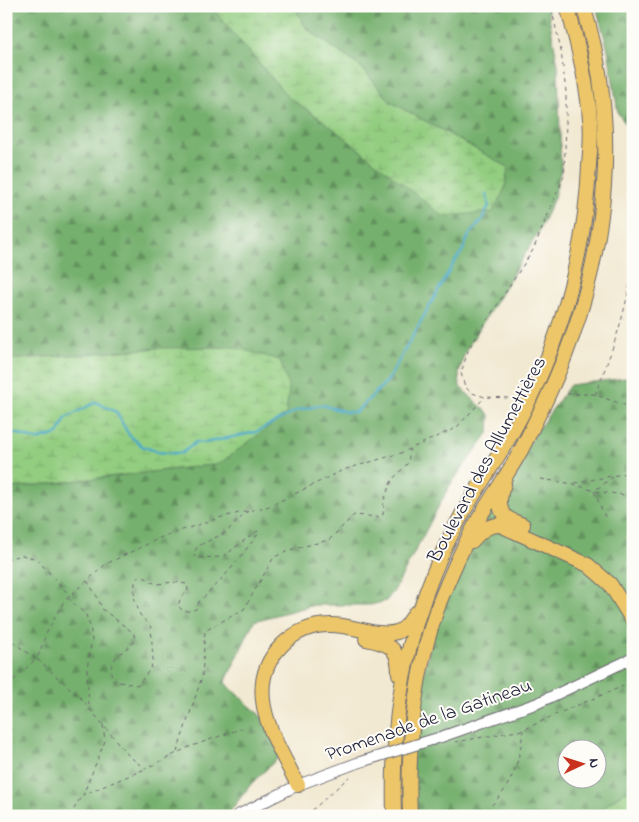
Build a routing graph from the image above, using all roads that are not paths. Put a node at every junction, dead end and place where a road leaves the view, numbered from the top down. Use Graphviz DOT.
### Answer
graph roads {
  1 [pos="567,6"];
  2 [pos="585,6"];
  3 [pos="510,469"];
  4 [pos="458,557"];
  5 [pos="425,595"];
  6 [pos="633,604"];
  7 [pos="633,621"];
  8 [pos="633,658"];
  9 [pos="399,697"];
  10 [pos="301,784"];
  11 [pos="236,816"];
  12 [pos="394,816"];
  13 [pos="410,816"];
  1 -- 5 [label="highway, Boulevard des Allumettières"];
  2 -- 3 [label="highway, Boulevard des Allumettières"];
  3 -- 4 [label="highway, Boulevard des Allumettières"];
  3 -- 6 [label="highway"];
  4 -- 7 [label="highway"];
  4 -- 13 [label="highway, Boulevard des Allumettières"];
  5 -- 9 [label="highway, Boulevard des Allumettières"];
  5 -- 10 [label="highway"];
  8 -- 10 [label="street, Promenade de la Gatineau, bridge"];
  9 -- 10 [label="highway"];
  9 -- 12 [label="highway, Boulevard des Allumettières"];
  10 -- 11 [label="street, Promenade de la Gatineau"];
}
